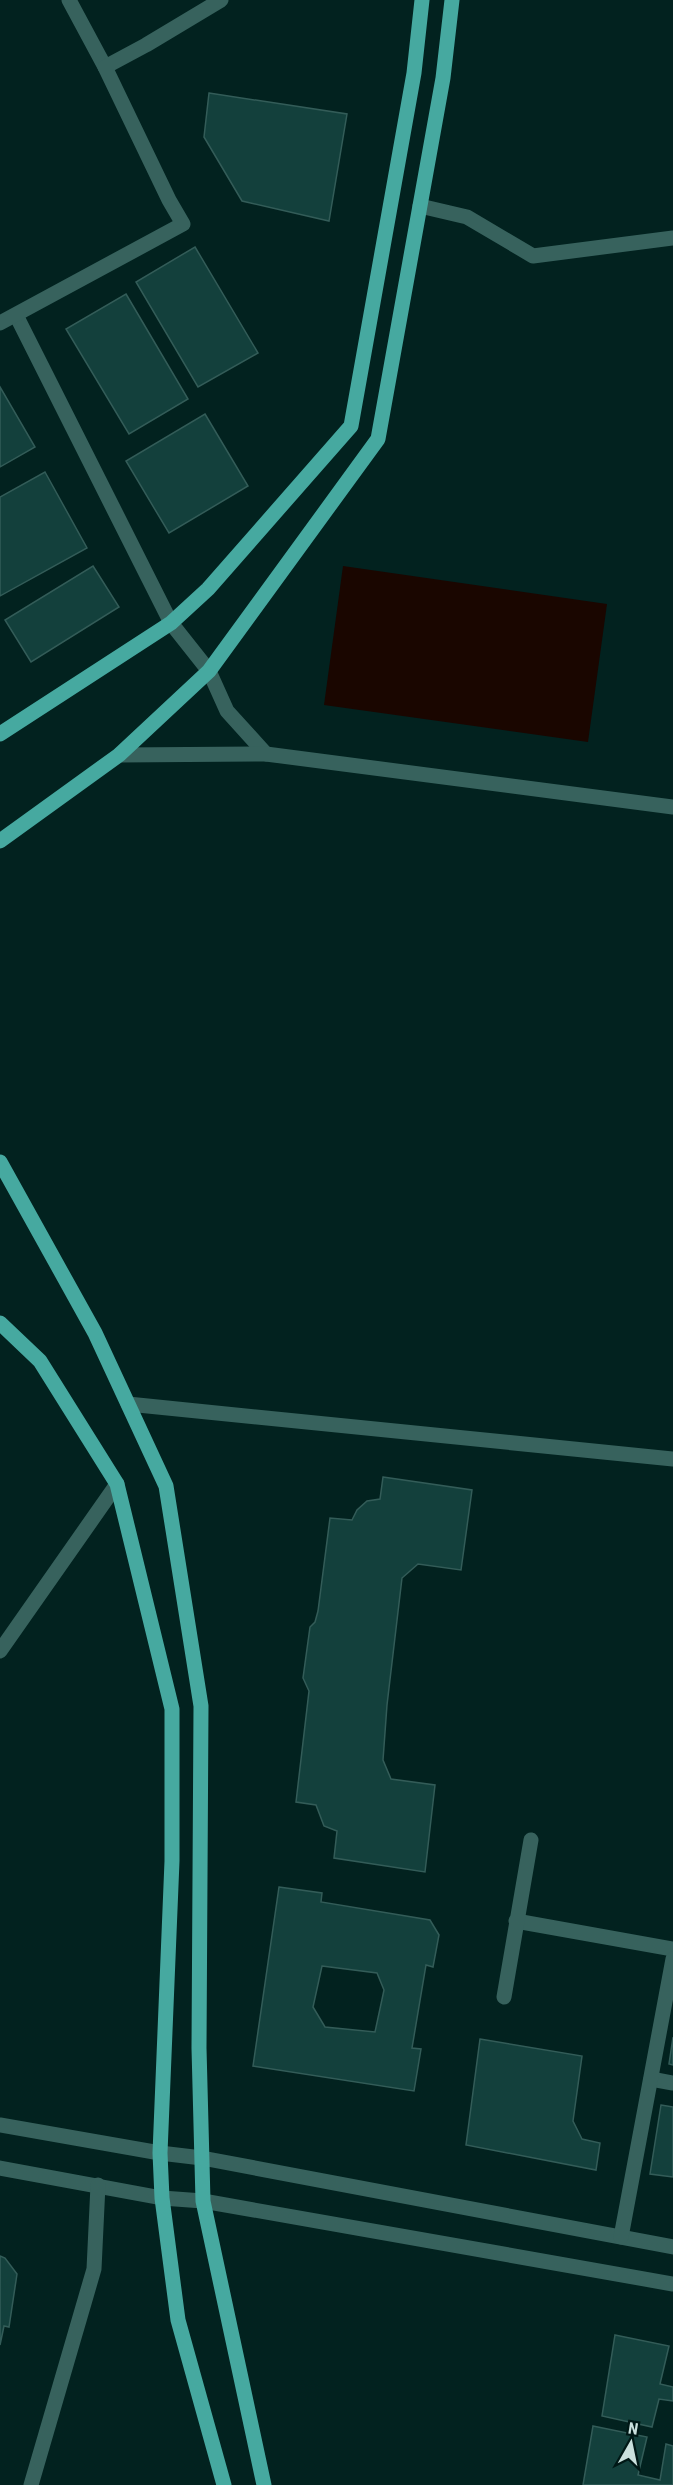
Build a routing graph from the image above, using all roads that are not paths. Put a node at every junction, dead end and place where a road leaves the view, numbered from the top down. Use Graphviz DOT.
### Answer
graph roads {
  1 [pos="69,0"];
  2 [pos="221,0"];
  3 [pos="422,0"];
  4 [pos="452,0"];
  5 [pos="105,67"];
  6 [pos="420,206"];
  7 [pos="673,238"];
  8 [pos="16,315"];
  9 [pos="0,323"];
  10 [pos="171,623"];
  11 [pos="208,671"];
  12 [pos="0,734"];
  13 [pos="266,754"];
  14 [pos="119,755"];
  15 [pos="673,807"];
  16 [pos="0,841"];
  17 [pos="0,1162"];
  18 [pos="0,1323"];
  19 [pos="128,1404"];
  20 [pos="673,1460"];
  21 [pos="117,1484"];
  22 [pos="0,1651"];
  23 [pos="531,1840"];
  24 [pos="516,1921"];
  25 [pos="673,1949"];
  26 [pos="673,1959"];
  27 [pos="671,1977"];
  28 [pos="504,1997"];
  29 [pos="651,2079"];
  30 [pos="673,2083"];
  31 [pos="0,2125"];
  32 [pos="160,2153"];
  33 [pos="202,2158"];
  34 [pos="0,2168"];
  35 [pos="98,2185"];
  36 [pos="162,2198"];
  37 [pos="203,2201"];
  38 [pos="621,2237"];
  39 [pos="673,2247"];
  40 [pos="673,2284"];
  41 [pos="31,2485"];
  42 [pos="224,2485"];
  43 [pos="264,2485"];
  1 -- 5 [label="street"];
  2 -- 5 [label="street"];
  3 -- 10 [label="main road"];
  4 -- 6 [label="main road"];
  5 -- 8 [label="street"];
  6 -- 7 [label="street"];
  6 -- 11 [label="main road"];
  8 -- 9 [label="street"];
  8 -- 10 [label="street"];
  10 -- 11 [label="street"];
  10 -- 12 [label="main road"];
  11 -- 13 [label="street"];
  11 -- 14 [label="main road"];
  13 -- 14 [label="street"];
  13 -- 15 [label="street"];
  14 -- 16 [label="main road"];
  17 -- 19 [label="main road"];
  18 -- 21 [label="main road"];
  19 -- 20 [label="street"];
  19 -- 33 [label="main road"];
  21 -- 22 [label="street"];
  21 -- 32 [label="main road"];
  23 -- 24 [label="street"];
  24 -- 25 [label="street"];
  24 -- 28 [label="street"];
  26 -- 27 [label="street"];
  27 -- 29 [label="street"];
  29 -- 30 [label="street"];
  29 -- 38 [label="street"];
  31 -- 32 [label="street"];
  32 -- 33 [label="street"];
  32 -- 36 [label="main road"];
  33 -- 37 [label="main road"];
  33 -- 38 [label="street"];
  34 -- 35 [label="street"];
  35 -- 36 [label="street"];
  35 -- 41 [label="street"];
  36 -- 37 [label="street"];
  36 -- 42 [label="main road"];
  37 -- 40 [label="street"];
  37 -- 43 [label="main road"];
  38 -- 39 [label="street"];
}
